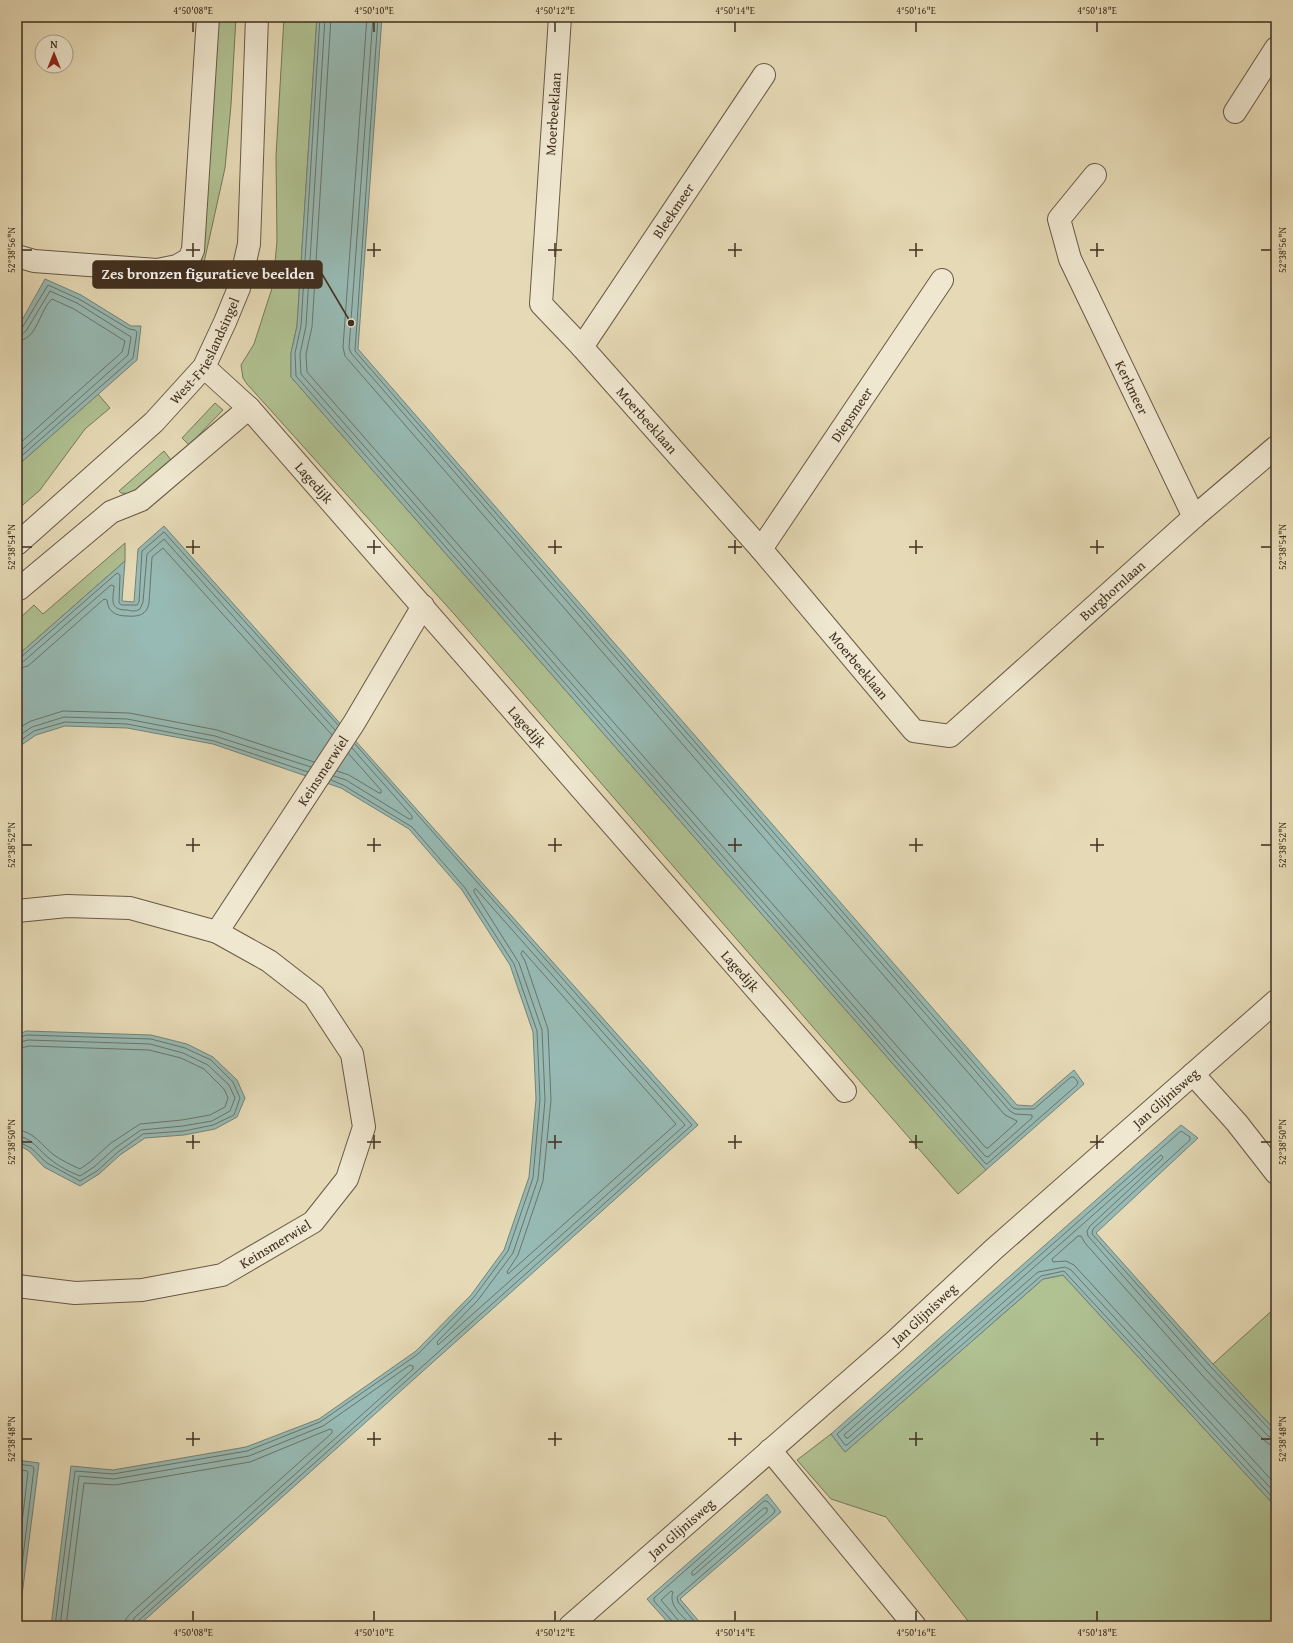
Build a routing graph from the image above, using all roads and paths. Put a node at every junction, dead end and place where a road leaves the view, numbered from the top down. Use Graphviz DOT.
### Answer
graph roads {
  1 [pos="208,17"];
  2 [pos="257,17"];
  3 [pos="560,17"];
  4 [pos="1276,48"];
  5 [pos="764,75"];
  6 [pos="1235,112"];
  7 [pos="1095,175"];
  8 [pos="17,256"];
  9 [pos="942,280"];
  10 [pos="582,347"];
  11 [pos="204,367"];
  12 [pos="249,408"];
  13 [pos="1276,447"];
  14 [pos="1194,517"];
  15 [pos="17,544"];
  16 [pos="761,549"];
  17 [pos="19,589"];
  18 [pos="422,606"];
  19 [pos="950,736"];
  20 [pos="17,911"];
  21 [pos="218,932"];
  22 [pos="1276,1001"];
  23 [pos="1193,1074"];
  24 [pos="845,1091"];
  25 [pos="1276,1173"];
  26 [pos="17,1286"];
  27 [pos="770,1450"];
  28 [pos="570,1626"];
  29 [pos="915,1626"];
  1 -- 8 [label="street"];
  2 -- 11 [label="street, West-Frieslandsingel"];
  3 -- 10 [label="street, Moerbeeklaan"];
  4 -- 6 [label="street"];
  5 -- 10 [label="street, Bleekmeer"];
  7 -- 14 [label="street, Kerkmeer"];
  9 -- 16 [label="street, Diepsmeer"];
  10 -- 16 [label="street, Moerbeeklaan"];
  11 -- 12 [label="street, Lagedijk"];
  11 -- 15 [label="street, West-Frieslandsingel"];
  12 -- 17 [label="street"];
  12 -- 18 [label="street, Lagedijk"];
  13 -- 14 [label="street, Burghornlaan"];
  14 -- 19 [label="street, Burghornlaan"];
  16 -- 19 [label="street, Moerbeeklaan"];
  18 -- 21 [label="street, Keinsmerwiel"];
  18 -- 24 [label="street, Lagedijk"];
  20 -- 21 [label="street, Keinsmerwiel"];
  21 -- 26 [label="street, Keinsmerwiel"];
  22 -- 23 [label="street, Jan Glijnisweg"];
  23 -- 25 [label="street"];
  23 -- 27 [label="street, Jan Glijnisweg"];
  27 -- 28 [label="street, Jan Glijnisweg"];
  27 -- 29 [label="street"];
}
